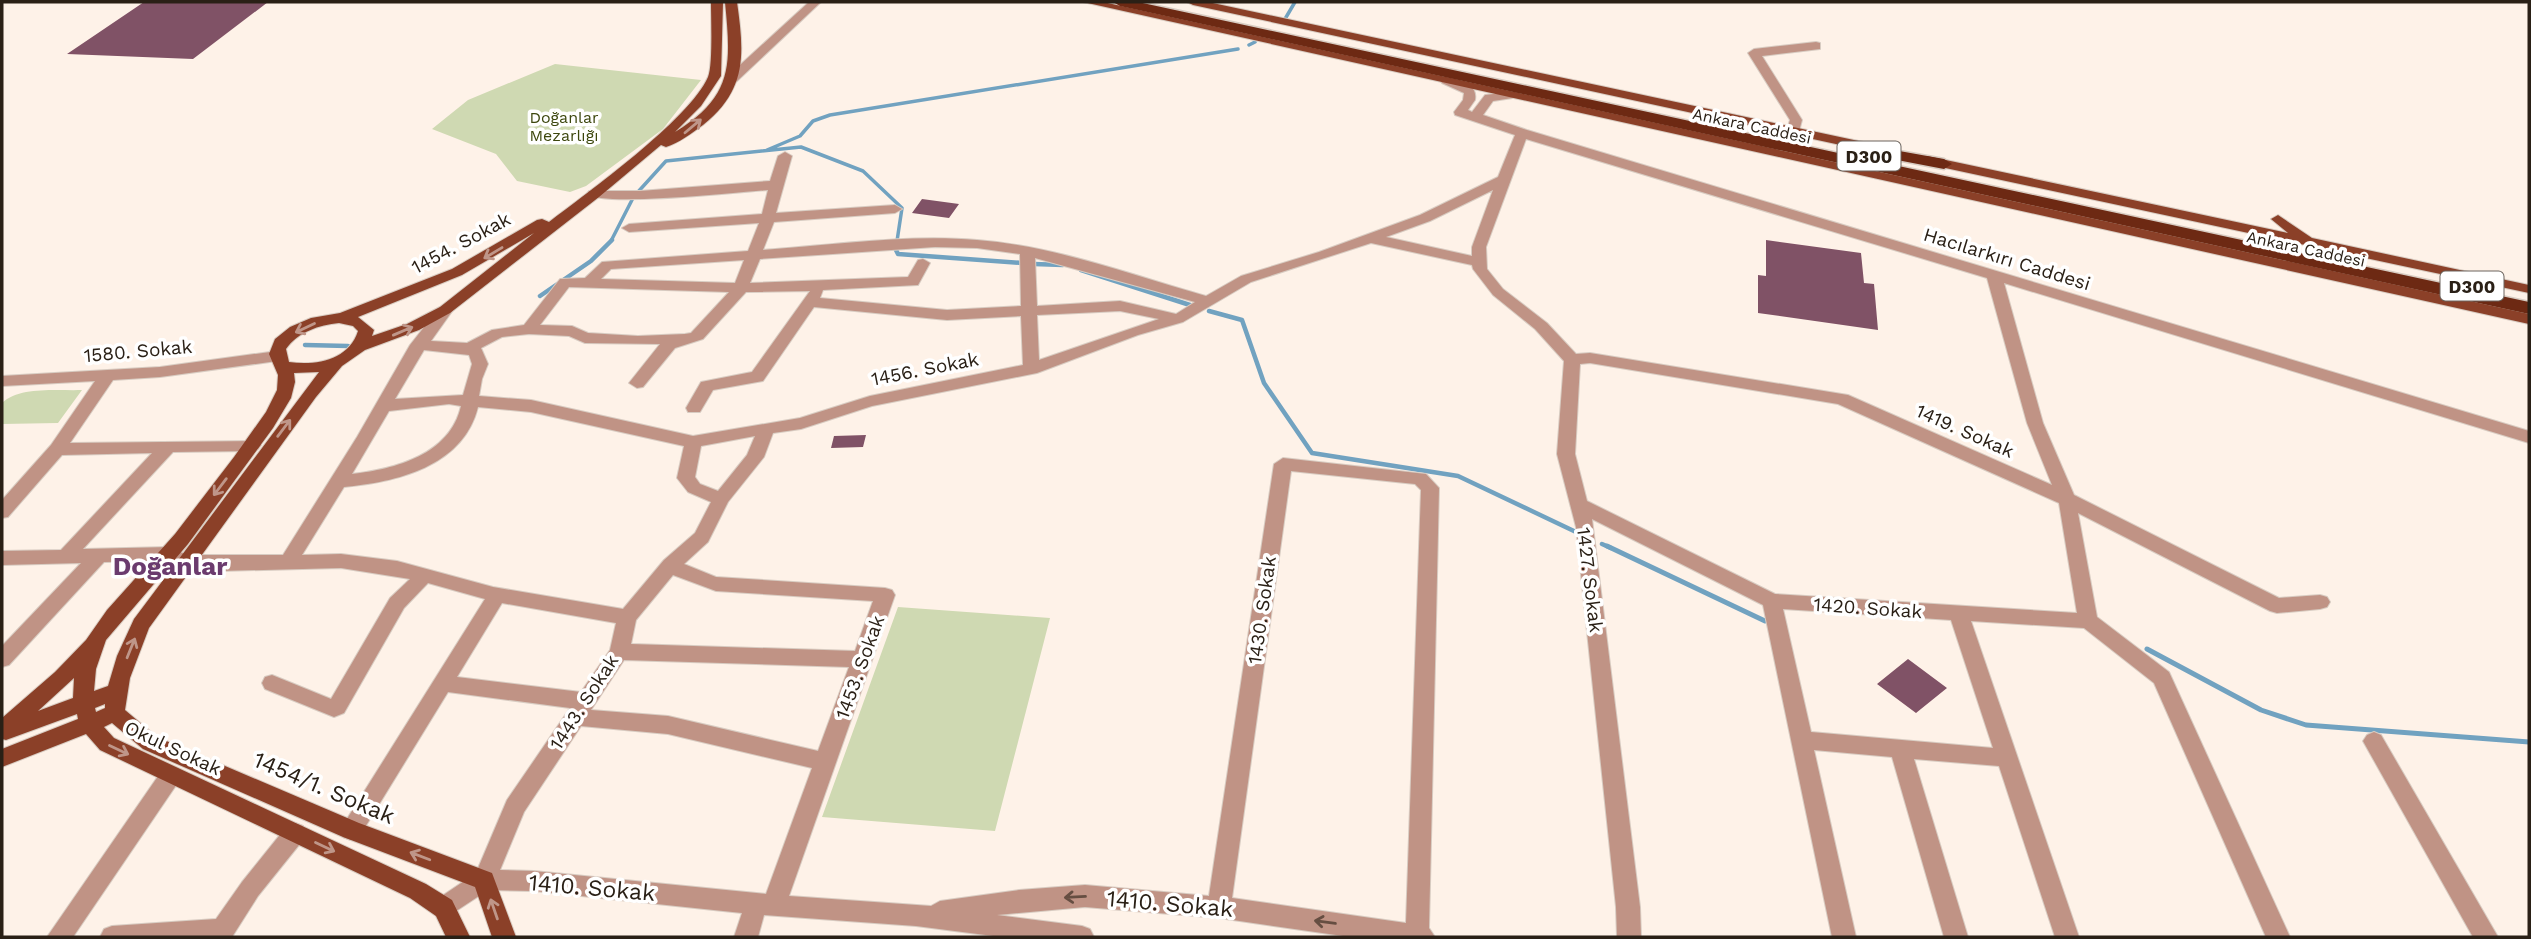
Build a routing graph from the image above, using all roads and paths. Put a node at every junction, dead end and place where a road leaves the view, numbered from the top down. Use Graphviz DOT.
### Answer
graph roads {
  1 [pos="718,2"];
  2 [pos="731,2"];
  3 [pos="815,2"];
  4 [pos="1089,2"];
  5 [pos="1120,2"];
  6 [pos="1156,2"];
  7 [pos="1184,7"];
  8 [pos="1244,21"];
  9 [pos="1324,38"];
  10 [pos="1816,46"];
  11 [pos="1374,65"];
  12 [pos="732,79"];
  13 [pos="1446,80"];
  14 [pos="1515,94"];
  15 [pos="1467,114"];
  16 [pos="1793,132"];
  17 [pos="1522,133"];
  18 [pos="1764,133"];
  19 [pos="785,156"];
  20 [pos="635,160"];
  21 [pos="1944,164"];
  22 [pos="1504,180"];
  23 [pos="776,186"];
  24 [pos="594,194"];
  25 [pos="895,209"];
  26 [pos="2215,214"];
  27 [pos="2072,216"];
  28 [pos="2191,218"];
  29 [pos="768,219"];
  30 [pos="2277,219"];
  31 [pos="629,228"];
  32 [pos="1370,238"];
  33 [pos="2311,243"];
  34 [pos="2250,247"];
  35 [pos="1027,251"];
  36 [pos="754,256"];
  37 [pos="1480,262"];
  38 [pos="923,263"];
  39 [pos="1994,276"];
  40 [pos="589,283"];
  41 [pos="740,289"];
  42 [pos="2529,289"];
  43 [pos="814,294"];
  44 [pos="2529,298"];
  45 [pos="1211,302"];
  46 [pos="2529,308"];
  47 [pos="445,310"];
  48 [pos="1029,310"];
  49 [pos="342,318"];
  50 [pos="1178,319"];
  51 [pos="2529,319"];
  52 [pos="529,329"];
  53 [pos="697,336"];
  54 [pos="418,345"];
  55 [pos="359,346"];
  56 [pos="469,348"];
  57 [pos="1572,360"];
  58 [pos="280,361"];
  59 [pos="337,361"];
  60 [pos="1031,369"];
  61 [pos="107,376"];
  62 [pos="637,383"];
  63 [pos="5,384"];
  64 [pos="470,403"];
  65 [pos="384,406"];
  66 [pos="694,408"];
  67 [pos="766,430"];
  68 [pos="2529,437"];
  69 [pos="693,442"];
  70 [pos="252,445"];
  71 [pos="168,447"];
  72 [pos="57,449"];
  73 [pos="338,481"];
  74 [pos="722,499"];
  75 [pos="2067,499"];
  76 [pos="1577,504"];
  77 [pos="2,512"];
  78 [pos="65,557"];
  79 [pos="99,557"];
  80 [pos="2,558"];
  81 [pos="177,558"];
  82 [pos="289,561"];
  83 [pos="671,565"];
  84 [pos="424,575"];
  85 [pos="497,595"];
  86 [pos="1772,601"];
  87 [pos="2320,602"];
  88 [pos="1959,614"];
  89 [pos="627,617"];
  90 [pos="2088,621"];
  91 [pos="96,640"];
  92 [pos="619,652"];
  93 [pos="2,659"];
  94 [pos="862,659"];
  95 [pos="272,683"];
  96 [pos="441,683"];
  97 [pos="115,703"];
  98 [pos="580,709"];
  99 [pos="85,713"];
  100 [pos="2,731"];
  101 [pos="1803,740"];
  102 [pos="2374,741"];
  103 [pos="1900,749"];
  104 [pos="2,758"];
  105 [pos="2007,758"];
  106 [pos="825,762"];
  107 [pos="171,775"];
  108 [pos="351,830"];
  109 [pos="295,833"];
  110 [pos="484,880"];
  111 [pos="765,904"];
  112 [pos="1219,907"];
  113 [pos="444,908"];
  114 [pos="916,915"];
  115 [pos="220,934"];
  116 [pos="59,937"];
  117 [pos="112,937"];
  118 [pos="458,937"];
  119 [pos="503,937"];
  120 [pos="746,937"];
  121 [pos="1082,937"];
  122 [pos="1420,937"];
  123 [pos="1629,937"];
  124 [pos="1844,937"];
  125 [pos="1956,937"];
  126 [pos="2067,937"];
  127 [pos="2278,937"];
  128 [pos="2486,937"];
  1 -- 20 [label="main road"];
  2 -- 12 [label="main road"];
  3 -- 12 [label="street"];
  4 -- 11 [label="main road, Ankara Caddesi"];
  5 -- 7 [label="highway, Ankara Caddesi / D300"];
  6 -- 7 [label="highway, Ankara Caddesi / D300"];
  7 -- 8 [label="highway, Ankara Caddesi / D300"];
  7 -- 9 [label="highway, Ankara Caddesi / D300"];
  8 -- 9 [label="highway"];
  8 -- 11 [label="highway"];
  8 -- 16 [label="main road, Ankara Caddesi"];
  8 -- 34 [label="highway, Ankara Caddesi / D300"];
  9 -- 18 [label="highway, Ankara Caddesi / D300"];
  10 -- 16 [label="street"];
  11 -- 13 [label="main road, Ankara Caddesi"];
  20 -- 12 [label="main road, one-way"];
  13 -- 14 [label="main road, Ankara Caddesi"];
  13 -- 15 [label="street"];
  14 -- 15 [label="street"];
  14 -- 27 [label="main road, Ankara Caddesi"];
  15 -- 17 [label="street, Hacılarkırı Caddesi"];
  16 -- 21 [label="main road, Ankara Caddesi"];
  17 -- 22 [label="street"];
  17 -- 39 [label="street, Hacılarkırı Caddesi"];
  18 -- 21 [label="highway"];
  18 -- 44 [label="highway, Ankara Caddesi / D300"];
  19 -- 23 [label="street"];
  20 -- 24 [label="main road"];
  21 -- 28 [label="main road, Ankara Caddesi"];
  22 -- 32 [label="street, 1456. Sokak"];
  22 -- 37 [label="street"];
  23 -- 24 [label="street"];
  23 -- 29 [label="street"];
  24 -- 47 [label="main road"];
  24 -- 49 [label="main road, 1454. Sokak, one-way"];
  25 -- 29 [label="street"];
  26 -- 28 [label="main road"];
  27 -- 34 [label="highway"];
  27 -- 51 [label="main road, Ankara Caddesi"];
  28 -- 33 [label="main road, Ankara Caddesi"];
  29 -- 31 [label="street"];
  29 -- 36 [label="street"];
  30 -- 33 [label="main road"];
  32 -- 37 [label="street"];
  32 -- 45 [label="street, 1456. Sokak"];
  33 -- 42 [label="main road, Ankara Caddesi"];
  34 -- 46 [label="highway, Ankara Caddesi / D300"];
  35 -- 36 [label="street"];
  35 -- 45 [label="street"];
  35 -- 48 [label="street"];
  36 -- 40 [label="street"];
  36 -- 41 [label="street"];
  37 -- 57 [label="street"];
  38 -- 43 [label="street"];
  39 -- 68 [label="street, Hacılarkırı Caddesi"];
  39 -- 75 [label="street"];
  40 -- 41 [label="street"];
  40 -- 52 [label="street"];
  41 -- 43 [label="street"];
  41 -- 53 [label="street"];
  43 -- 48 [label="street"];
  43 -- 66 [label="street"];
  45 -- 50 [label="street, 1456. Sokak"];
  47 -- 54 [label="street"];
  55 -- 47 [label="main road, one-way"];
  48 -- 50 [label="street"];
  48 -- 60 [label="street"];
  49 -- 55 [label="main road"];
  49 -- 58 [label="main road, 1454. Sokak, one-way"];
  50 -- 60 [label="street, 1456. Sokak"];
  52 -- 53 [label="street"];
  52 -- 56 [label="street"];
  53 -- 62 [label="street"];
  54 -- 56 [label="street"];
  54 -- 65 [label="street"];
  55 -- 59 [label="main road"];
  56 -- 64 [label="street"];
  57 -- 75 [label="street, 1419. Sokak"];
  57 -- 76 [label="street, 1427. Sokak"];
  58 -- 59 [label="main road"];
  58 -- 61 [label="street, 1580. Sokak"];
  58 -- 70 [label="main road"];
  81 -- 59 [label="main road, one-way"];
  60 -- 67 [label="street, 1456. Sokak"];
  61 -- 63 [label="street, 1580. Sokak"];
  61 -- 72 [label="street"];
  64 -- 65 [label="street, 1456. Sokak"];
  64 -- 69 [label="street, 1456. Sokak"];
  64 -- 73 [label="street"];
  65 -- 73 [label="street"];
  67 -- 69 [label="street, 1456. Sokak"];
  67 -- 74 [label="street, 1443. Sokak"];
  69 -- 74 [label="street"];
  70 -- 71 [label="street"];
  70 -- 81 [label="main road, one-way"];
  71 -- 72 [label="street"];
  71 -- 78 [label="street"];
  72 -- 77 [label="street"];
  73 -- 82 [label="street"];
  74 -- 83 [label="street, 1443. Sokak"];
  75 -- 87 [label="street, 1419. Sokak"];
  75 -- 90 [label="street"];
  76 -- 86 [label="street, 1420. Sokak"];
  76 -- 123 [label="street, 1427. Sokak"];
  78 -- 79 [label="street"];
  78 -- 80 [label="street"];
  79 -- 81 [label="street"];
  79 -- 93 [label="street"];
  81 -- 82 [label="street"];
  81 -- 91 [label="main road"];
  97 -- 81 [label="main road, one-way"];
  82 -- 84 [label="street"];
  83 -- 89 [label="street, 1443. Sokak"];
  83 -- 94 [label="street, 1453. Sokak"];
  84 -- 85 [label="street"];
  84 -- 95 [label="street"];
  85 -- 89 [label="street"];
  85 -- 96 [label="street"];
  86 -- 88 [label="street, 1420. Sokak"];
  86 -- 101 [label="street"];
  88 -- 90 [label="street, 1420. Sokak"];
  88 -- 105 [label="street"];
  89 -- 92 [label="street, 1443. Sokak"];
  90 -- 127 [label="street"];
  91 -- 99 [label="main road"];
  91 -- 100 [label="main road"];
  92 -- 94 [label="street"];
  92 -- 98 [label="street, 1443. Sokak"];
  94 -- 106 [label="street, 1453. Sokak"];
  96 -- 98 [label="street"];
  96 -- 108 [label="street"];
  97 -- 99 [label="main road"];
  97 -- 108 [label="main road, 1454/1. Sokak"];
  98 -- 106 [label="street"];
  98 -- 110 [label="street, 1443. Sokak"];
  99 -- 100 [label="main road"];
  99 -- 104 [label="main road"];
  99 -- 107 [label="main road, Okul Sokak, one-way"];
  101 -- 103 [label="street"];
  101 -- 124 [label="street"];
  102 -- 128 [label="street"];
  103 -- 105 [label="street"];
  103 -- 125 [label="street"];
  105 -- 126 [label="street"];
  106 -- 111 [label="street, 1453. Sokak"];
  107 -- 109 [label="main road, Okul Sokak"];
  107 -- 116 [label="street"];
  110 -- 108 [label="main road, 1454/1. Sokak, one-way"];
  109 -- 113 [label="main road, Okul Sokak, one-way"];
  109 -- 115 [label="street"];
  110 -- 111 [label="street, 1410. Sokak"];
  110 -- 113 [label="street"];
  119 -- 110 [label="main road, one-way"];
  111 -- 114 [label="street, 1410. Sokak"];
  111 -- 120 [label="street, 1453. Sokak"];
  112 -- 114 [label="street, 1410. Sokak, one-way"];
  122 -- 112 [label="street, 1410. Sokak, one-way"];
  112 -- 122 [label="street, 1430. Sokak"];
  113 -- 118 [label="main road"];
  114 -- 121 [label="street, 1410. Sokak"];
  115 -- 117 [label="street"];
}
